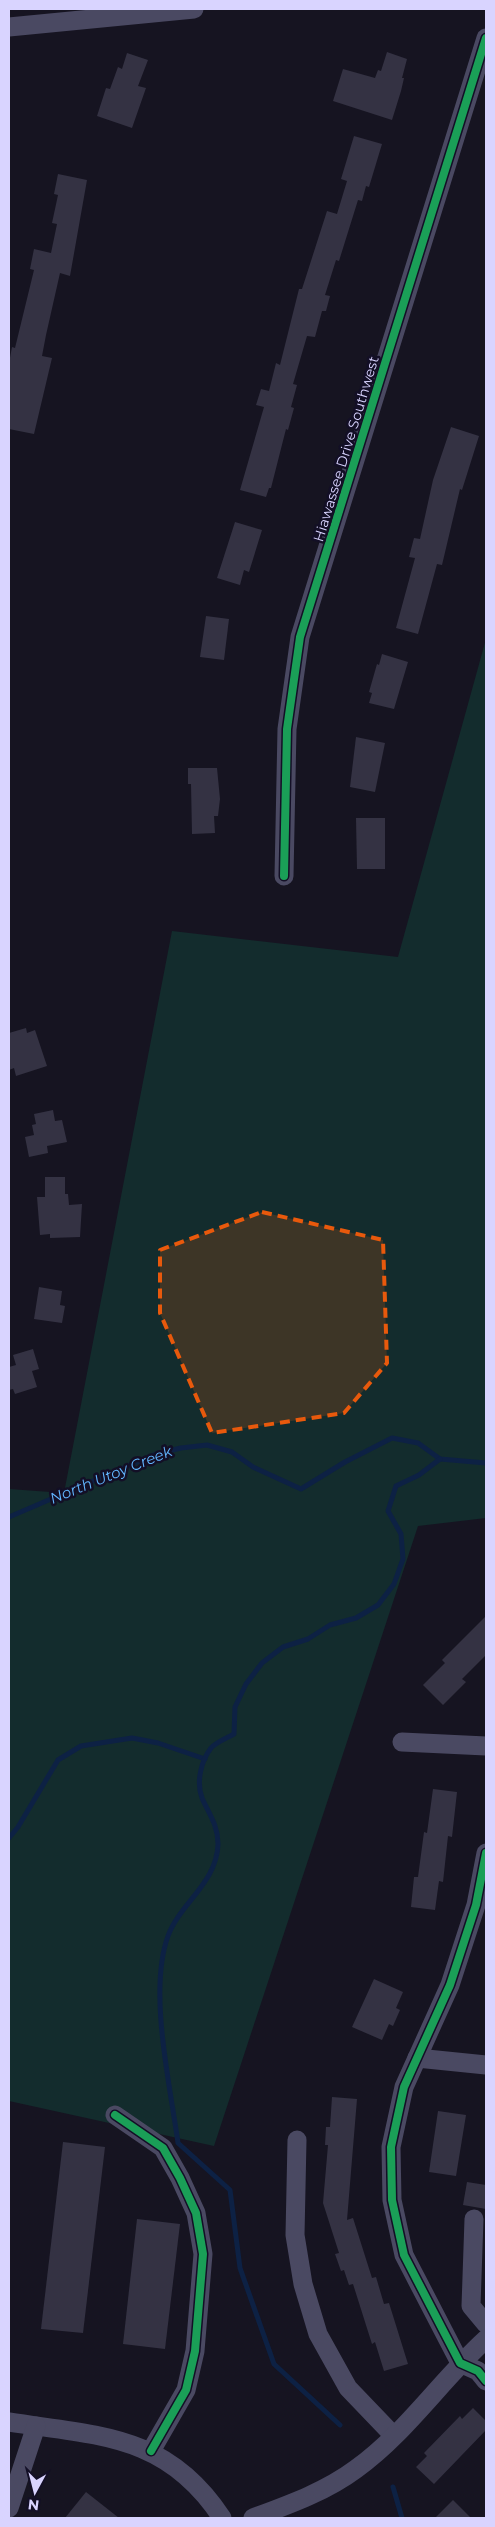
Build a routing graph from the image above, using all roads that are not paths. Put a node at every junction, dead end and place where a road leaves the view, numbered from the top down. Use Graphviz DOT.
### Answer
graph roads {
  1 [pos="194,9"];
  2 [pos="9,27"];
  3 [pos="486,38"];
  4 [pos="284,876"];
  5 [pos="402,1742"];
  6 [pos="486,1746"];
  7 [pos="486,1853"];
  8 [pos="417,2058"];
  9 [pos="486,2065"];
  10 [pos="115,2116"];
  11 [pos="297,2140"];
  12 [pos="474,2219"];
  13 [pos="486,2324"];
  14 [pos="486,2339"];
  15 [pos="460,2363"];
  16 [pos="486,2381"];
  17 [pos="9,2422"];
  18 [pos="36,2426"];
  19 [pos="394,2436"];
  20 [pos="151,2451"];
  21 [pos="9,2508"];
  22 [pos="222,2518"];
  23 [pos="253,2518"];
  1 -- 2 [label="street"];
  3 -- 4 [label="street, Hiawassee Drive Southwest"];
  5 -- 6 [label="street"];
  7 -- 8 [label="street"];
  8 -- 9 [label="street"];
  8 -- 15 [label="street"];
  10 -- 20 [label="street"];
  11 -- 19 [label="street"];
  12 -- 13 [label="street"];
  14 -- 15 [label="street"];
  15 -- 16 [label="street"];
  15 -- 19 [label="street"];
  17 -- 18 [label="street"];
  18 -- 20 [label="street"];
  18 -- 21 [label="street"];
  19 -- 23 [label="street"];
  20 -- 22 [label="street"];
}
